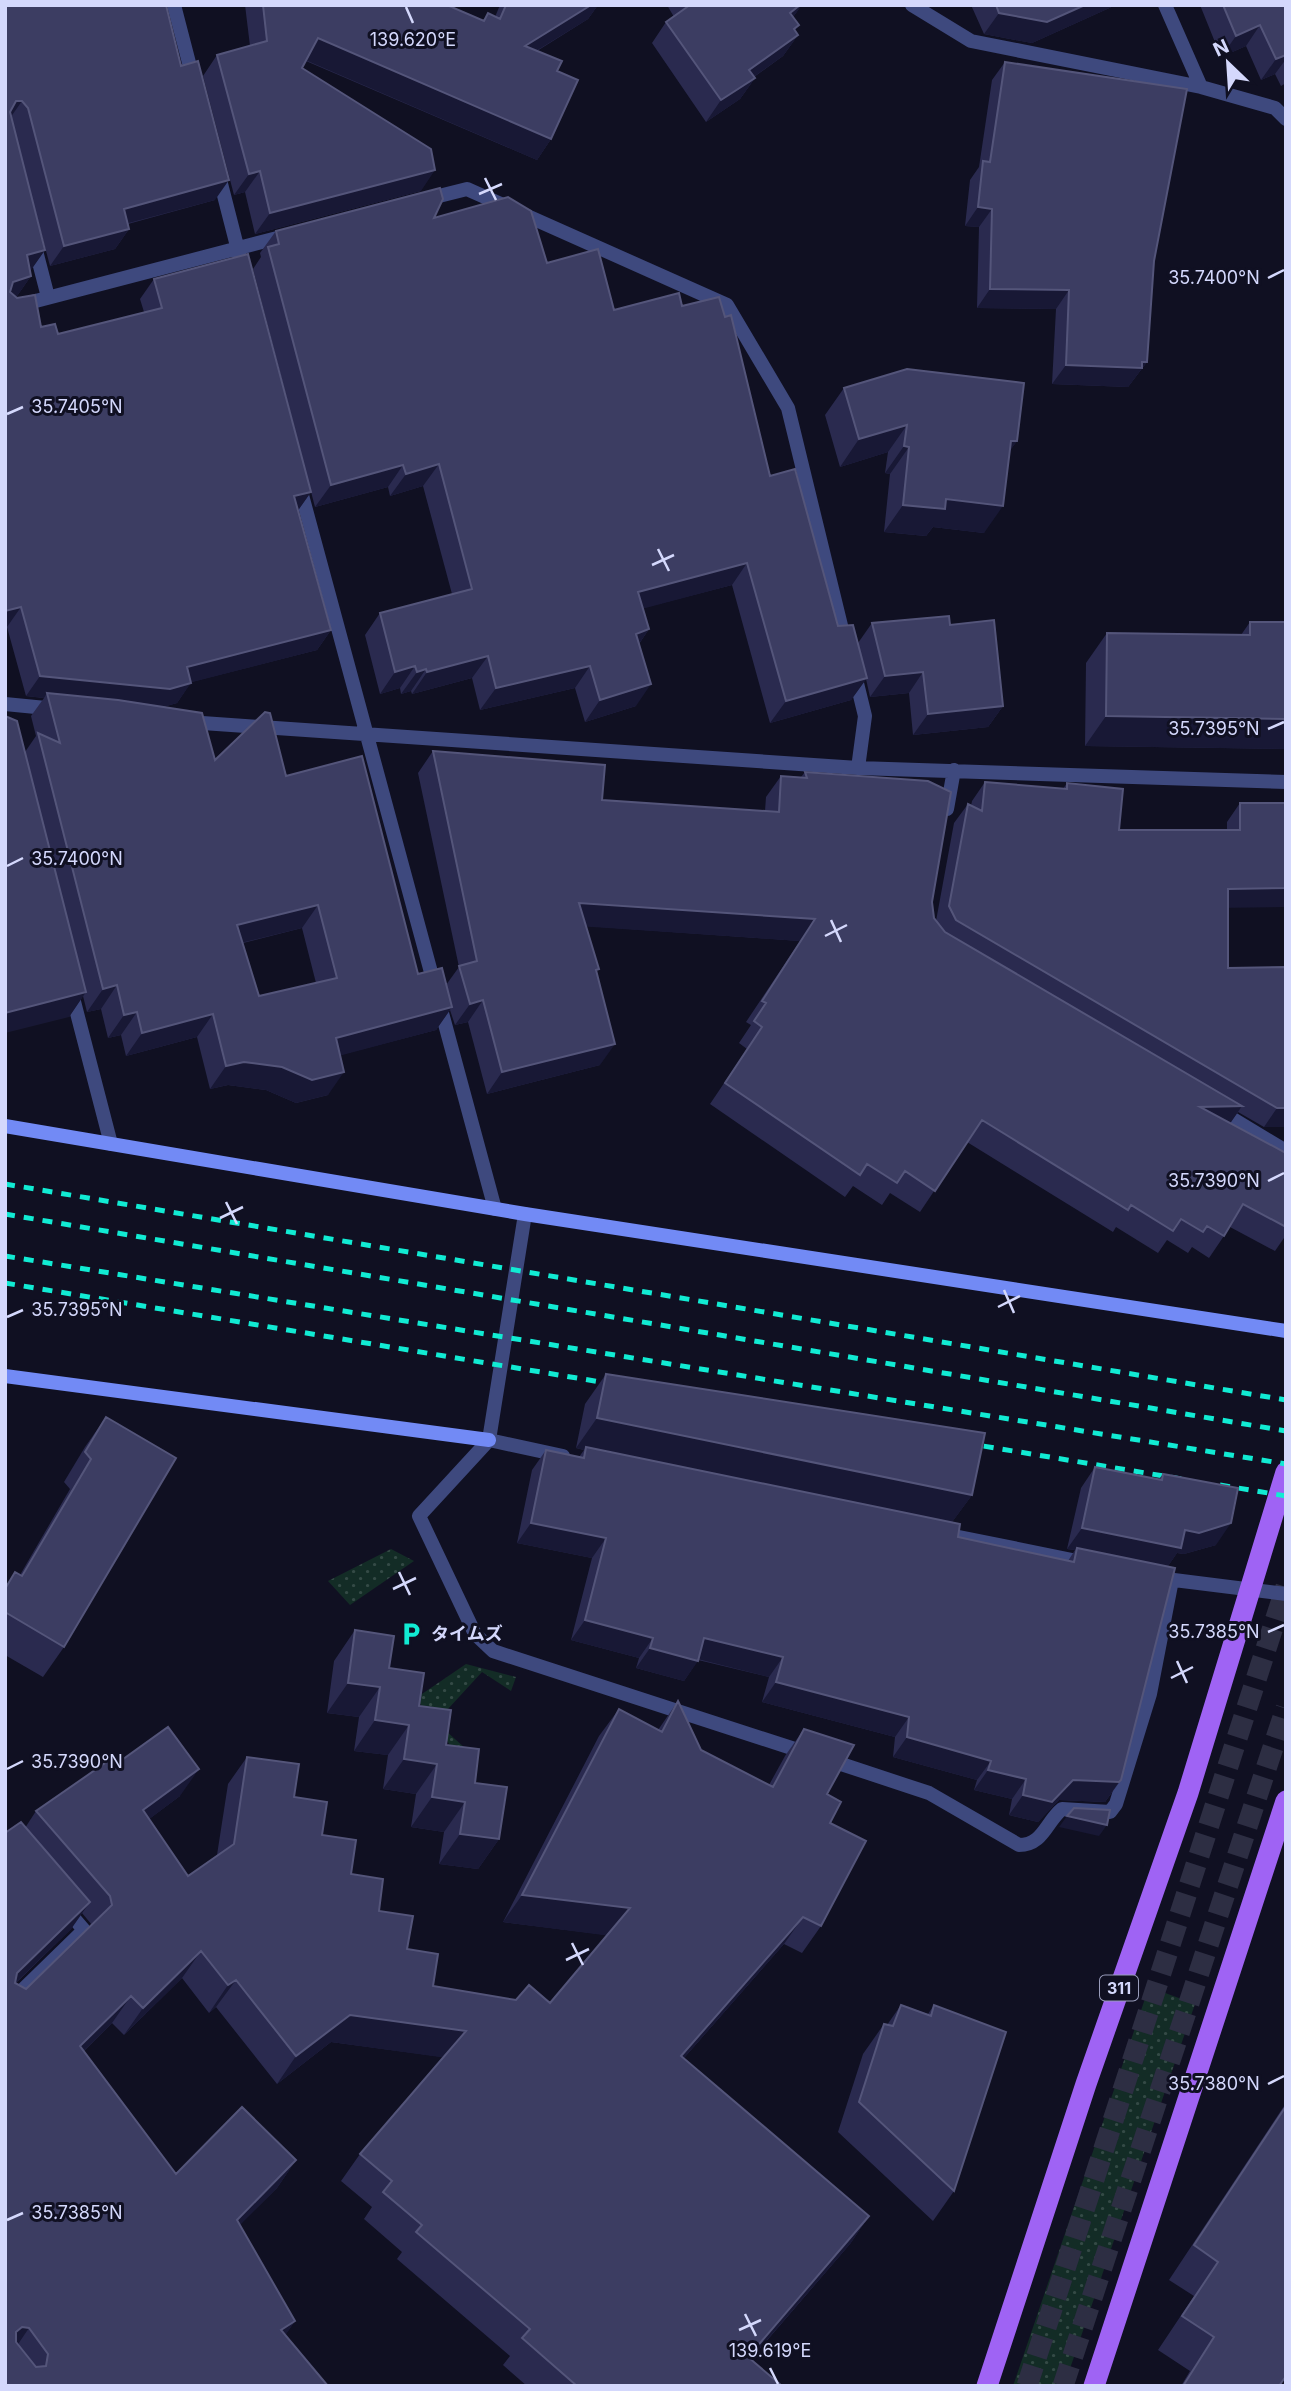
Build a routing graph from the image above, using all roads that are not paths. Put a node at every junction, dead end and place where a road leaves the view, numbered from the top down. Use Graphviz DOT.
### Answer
graph roads {
  1 [pos="174,5"];
  2 [pos="912,5"];
  3 [pos="1165,5"];
  4 [pos="1201,87"];
  5 [pos="199,100"];
  6 [pos="1286,119"];
  7 [pos="213,154"];
  8 [pos="411,203"];
  9 [pos="304,231"];
  10 [pos="32,233"];
  11 [pos="237,248"];
  12 [pos="244,274"];
  13 [pos="48,297"];
  14 [pos="5,309"];
  15 [pos="296,470"];
  16 [pos="5,704"];
  17 [pos="72,711"];
  18 [pos="166,720"];
  19 [pos="365,734"];
  20 [pos="858,768"];
  21 [pos="954,770"];
  22 [pos="1286,782"];
  23 [pos="945,822"];
  24 [pos="69,980"];
  25 [pos="1204,1102"];
  26 [pos="5,1126"];
  27 [pos="111,1144"];
  28 [pos="1286,1151"];
  29 [pos="495,1209"];
  30 [pos="525,1214"];
  31 [pos="1286,1331"];
  32 [pos="5,1376"];
  33 [pos="489,1440"];
  34 [pos="584,1460"];
  35 [pos="1286,1472"];
  36 [pos="926,1530"];
  37 [pos="1104,1566"];
  38 [pos="1145,1575"];
  39 [pos="1172,1580"];
  40 [pos="1250,1590"];
  41 [pos="1286,1594"];
  42 [pos="1286,1801"];
  43 [pos="56,1898"];
  44 [pos="5,2007"];
  45 [pos="987,2386"];
  46 [pos="1094,2386"];
  1 -- 5 [label="street"];
  2 -- 4 [label="street"];
  3 -- 4 [label="street"];
  4 -- 6 [label="street"];
  7 -- 11 [label="street"];
  8 -- 20 [label="street"];
  9 -- 11 [label="street"];
  10 -- 13 [label="street"];
  11 -- 12 [label="street"];
  11 -- 13 [label="street"];
  13 -- 14 [label="street"];
  15 -- 19 [label="street"];
  16 -- 17 [label="street"];
  18 -- 19 [label="street"];
  19 -- 20 [label="street"];
  19 -- 29 [label="street"];
  20 -- 21 [label="street"];
  21 -- 22 [label="street"];
  21 -- 23 [label="street"];
  24 -- 27 [label="street"];
  25 -- 28 [label="street"];
  26 -- 27 [label="street"];
  27 -- 29 [label="street"];
  29 -- 30 [label="street"];
  30 -- 31 [label="street"];
  30 -- 33 [label="street"];
  32 -- 33 [label="street"];
  33 -- 34 [label="street"];
  33 -- 39 [label="street"];
  35 -- 40 [label="main road, 311"];
  36 -- 37 [label="street"];
  38 -- 39 [label="street"];
  39 -- 40 [label="street"];
  40 -- 41 [label="street"];
  40 -- 45 [label="main road, 311"];
  42 -- 46 [label="main road"];
  43 -- 44 [label="street"];
}
